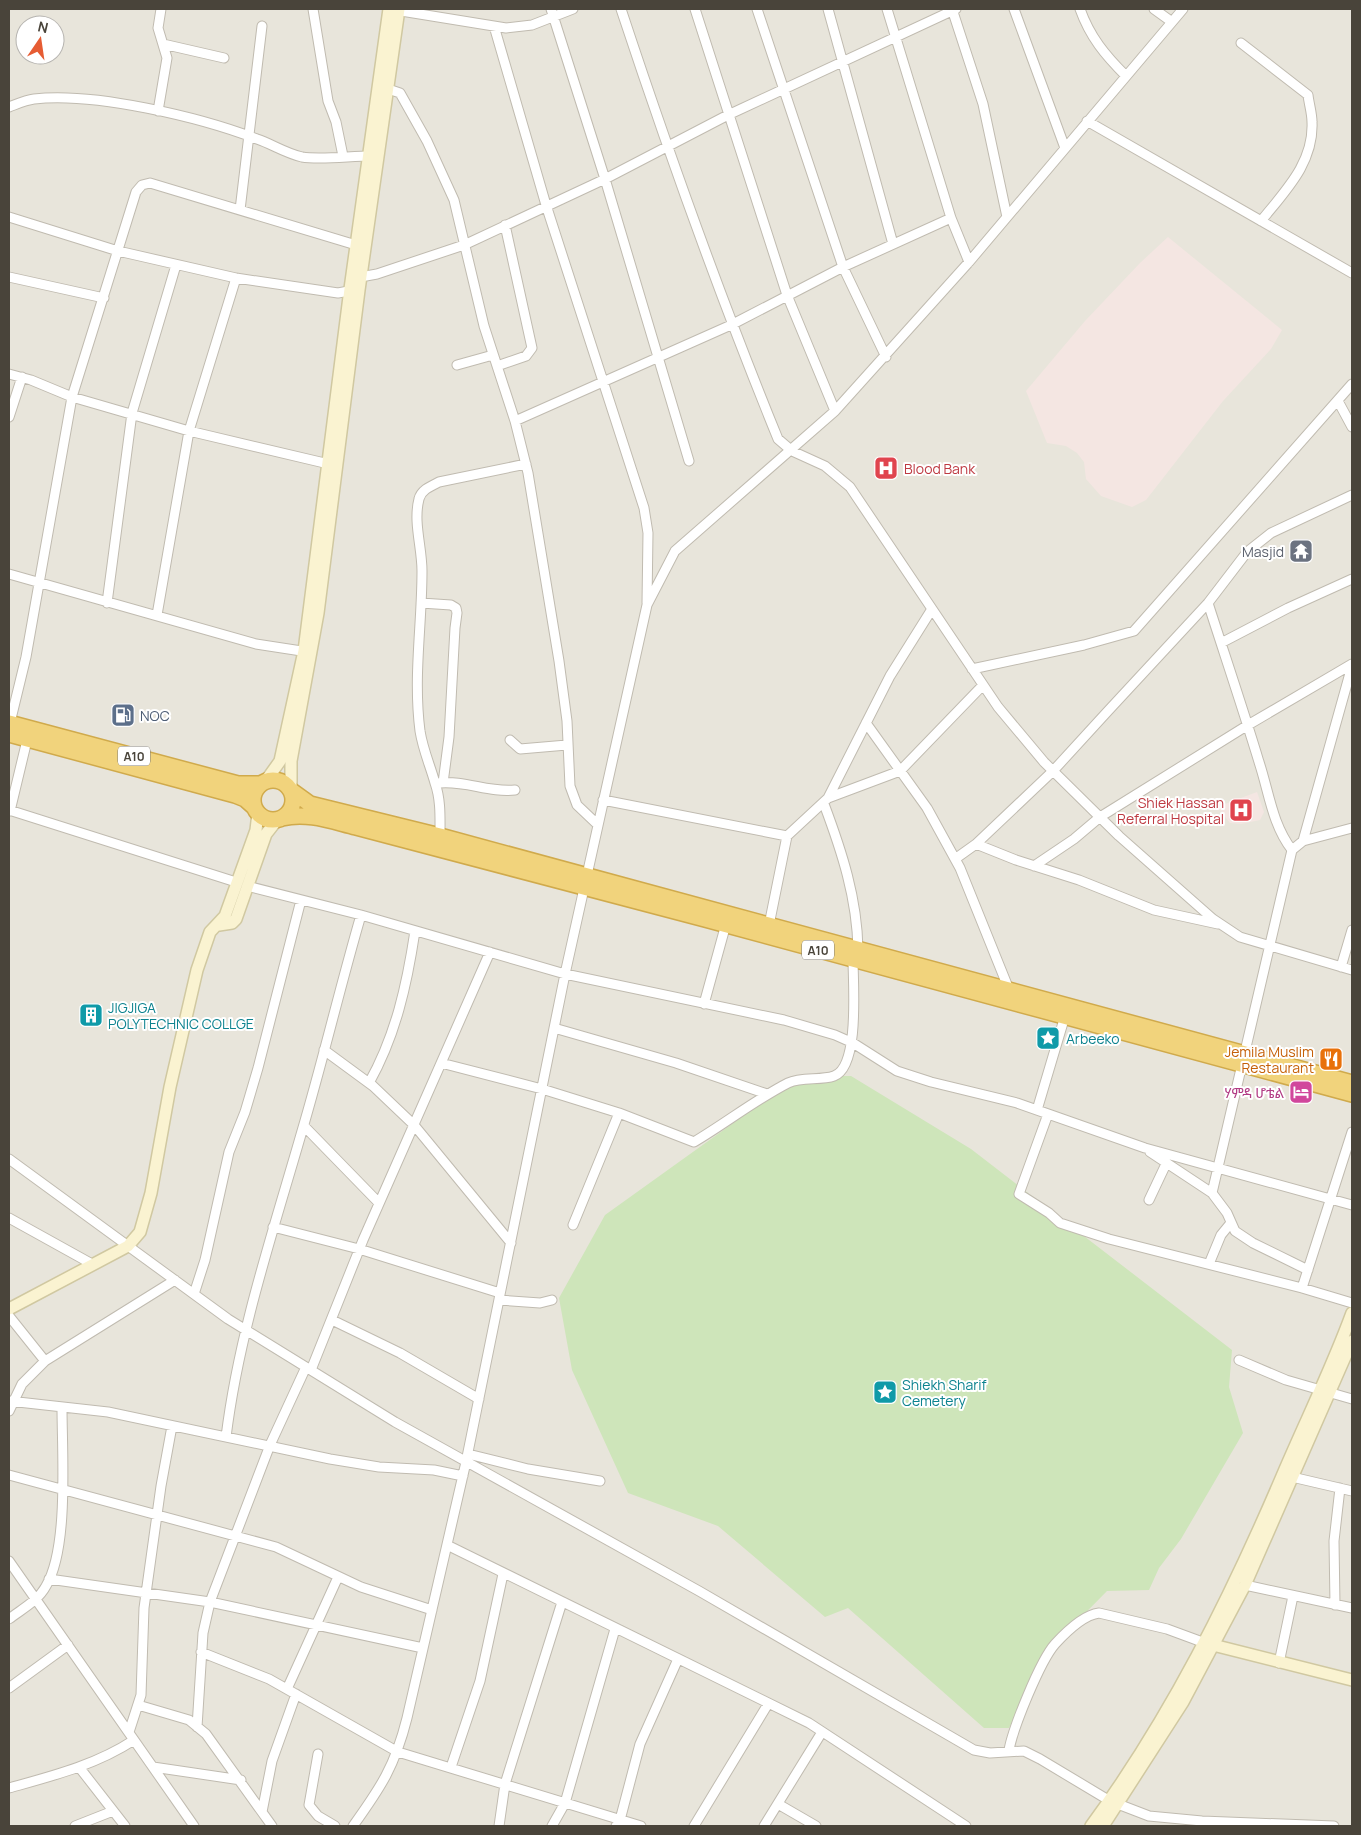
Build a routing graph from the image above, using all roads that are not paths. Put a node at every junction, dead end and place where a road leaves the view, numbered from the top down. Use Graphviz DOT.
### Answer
graph roads {
  1 [pos="161,9"];
  2 [pos="313,9"];
  3 [pos="394,9"];
  4 [pos="573,9"];
  5 [pos="621,9"];
  6 [pos="695,9"];
  7 [pos="757,9"];
  8 [pos="828,9"];
  9 [pos="886,9"];
  10 [pos="954,9"];
  11 [pos="1014,9"];
  12 [pos="1080,9"];
  13 [pos="1154,9"];
  14 [pos="1183,9"];
  15 [pos="552,12"];
  16 [pos="1172,22"];
  17 [pos="262,26"];
  18 [pos="494,26"];
  19 [pos="894,37"];
  20 [pos="1241,43"];
  21 [pos="163,44"];
  22 [pos="224,58"];
  23 [pos="841,62"];
  24 [pos="1126,76"];
  25 [pos="388,89"];
  26 [pos="784,89"];
  27 [pos="9,107"];
  28 [pos="158,112"];
  29 [pos="728,115"];
  30 [pos="1087,121"];
  31 [pos="248,136"];
  32 [pos="667,148"];
  33 [pos="1065,148"];
  34 [pos="343,156"];
  35 [pos="370,156"];
  36 [pos="605,179"];
  37 [pos="546,205"];
  38 [pos="240,210"];
  39 [pos="1007,217"];
  40 [pos="9,218"];
  41 [pos="951,218"];
  42 [pos="1261,221"];
  43 [pos="505,224"];
  44 [pos="893,244"];
  45 [pos="356,245"];
  46 [pos="464,245"];
  47 [pos="118,251"];
  48 [pos="969,262"];
  49 [pos="176,264"];
  50 [pos="843,267"];
  51 [pos="1352,273"];
  52 [pos="9,277"];
  53 [pos="236,278"];
  54 [pos="355,284"];
  55 [pos="787,295"];
  56 [pos="104,298"];
  57 [pos="731,325"];
  58 [pos="493,355"];
  59 [pos="659,357"];
  60 [pos="886,357"];
  61 [pos="457,365"];
  62 [pos="497,366"];
  63 [pos="9,374"];
  64 [pos="22,378"];
  65 [pos="604,381"];
  66 [pos="1352,384"];
  67 [pos="72,397"];
  68 [pos="1338,401"];
  69 [pos="835,411"];
  70 [pos="132,413"];
  71 [pos="9,417"];
  72 [pos="515,421"];
  73 [pos="1352,427"];
  74 [pos="189,431"];
  75 [pos="792,451"];
  76 [pos="689,460"];
  77 [pos="526,464"];
  78 [pos="332,465"];
  79 [pos="1352,495"];
  80 [pos="9,574"];
  81 [pos="1352,579"];
  82 [pos="39,584"];
  83 [pos="1208,602"];
  84 [pos="107,603"];
  85 [pos="422,603"];
  86 [pos="647,605"];
  87 [pos="932,609"];
  88 [pos="156,615"];
  89 [pos="1221,643"];
  90 [pos="308,652"];
  91 [pos="1352,665"];
  92 [pos="972,669"];
  93 [pos="983,685"];
  94 [pos="866,723"];
  95 [pos="1248,725"];
  96 [pos="9,727"];
  97 [pos="29,734"];
  98 [pos="510,740"];
  99 [pos="567,745"];
  100 [pos="900,771"];
  101 [pos="1052,771"];
  102 [pos="263,783"];
  103 [pos="439,783"];
  104 [pos="291,790"];
  105 [pos="515,790"];
  106 [pos="603,800"];
  107 [pos="826,801"];
  108 [pos="9,810"];
  109 [pos="256,810"];
  110 [pos="1100,817"];
  111 [pos="280,819"];
  112 [pos="598,824"];
  113 [pos="1352,828"];
  114 [pos="440,836"];
  115 [pos="787,836"];
  116 [pos="1303,841"];
  117 [pos="976,844"];
  118 [pos="1292,850"];
  119 [pos="954,859"];
  120 [pos="1034,866"];
  121 [pos="586,883"];
  122 [pos="242,884"];
  123 [pos="302,900"];
  124 [pos="361,915"];
  125 [pos="726,924"];
  126 [pos="769,925"];
  127 [pos="1222,925"];
  128 [pos="1352,930"];
  129 [pos="415,931"];
  130 [pos="1270,946"];
  131 [pos="490,952"];
  132 [pos="856,954"];
  133 [pos="1341,967"];
  134 [pos="1352,970"];
  135 [pos="565,974"];
  136 [pos="1011,996"];
  137 [pos="704,1004"];
  138 [pos="1064,1016"];
  139 [pos="554,1028"];
  140 [pos="853,1043"];
  141 [pos="324,1050"];
  142 [pos="1244,1058"];
  143 [pos="441,1063"];
  144 [pos="369,1083"];
  145 [pos="1352,1083"];
  146 [pos="542,1089"];
  147 [pos="766,1094"];
  148 [pos="1352,1094"];
  149 [pos="1037,1110"];
  150 [pos="619,1113"];
  151 [pos="1048,1114"];
  152 [pos="414,1125"];
  153 [pos="304,1126"];
  154 [pos="1352,1132"];
  155 [pos="1144,1148"];
  156 [pos="9,1159"];
  157 [pos="1166,1164"];
  158 [pos="1218,1169"];
  159 [pos="1212,1194"];
  160 [pos="1330,1198"];
  161 [pos="1149,1200"];
  162 [pos="379,1203"];
  163 [pos="1352,1204"];
  164 [pos="9,1218"];
  165 [pos="1230,1224"];
  166 [pos="573,1225"];
  167 [pos="273,1227"];
  168 [pos="510,1243"];
  169 [pos="128,1246"];
  170 [pos="359,1249"];
  171 [pos="92,1264"];
  172 [pos="1209,1264"];
  173 [pos="1308,1270"];
  174 [pos="175,1280"];
  175 [pos="1302,1288"];
  176 [pos="194,1294"];
  177 [pos="500,1297"];
  178 [pos="552,1300"];
  179 [pos="1352,1303"];
  180 [pos="9,1309"];
  181 [pos="1352,1314"];
  182 [pos="9,1316"];
  183 [pos="332,1320"];
  184 [pos="246,1330"];
  185 [pos="1352,1341"];
  186 [pos="1239,1360"];
  187 [pos="45,1361"];
  188 [pos="308,1368"];
  189 [pos="1325,1393"];
  190 [pos="479,1399"];
  191 [pos="1352,1399"];
  192 [pos="11,1401"];
  193 [pos="62,1407"];
  194 [pos="9,1411"];
  195 [pos="172,1426"];
  196 [pos="226,1437"];
  197 [pos="270,1445"];
  198 [pos="467,1458"];
  199 [pos="9,1476"];
  200 [pos="463,1476"];
  201 [pos="1292,1477"];
  202 [pos="600,1481"];
  203 [pos="1340,1488"];
  204 [pos="62,1491"];
  205 [pos="1352,1491"];
  206 [pos="157,1515"];
  207 [pos="234,1536"];
  208 [pos="447,1545"];
  209 [pos="9,1561"];
  210 [pos="503,1574"];
  211 [pos="338,1576"];
  212 [pos="49,1579"];
  213 [pos="1245,1585"];
  214 [pos="146,1594"];
  215 [pos="1293,1596"];
  216 [pos="36,1600"];
  217 [pos="210,1602"];
  218 [pos="562,1602"];
  219 [pos="1335,1605"];
  220 [pos="1352,1608"];
  221 [pos="432,1610"];
  222 [pos="9,1619"];
  223 [pos="316,1624"];
  224 [pos="615,1628"];
  225 [pos="1209,1644"];
  226 [pos="68,1646"];
  227 [pos="423,1648"];
  228 [pos="201,1652"];
  229 [pos="678,1660"];
  230 [pos="1279,1663"];
  231 [pos="1352,1680"];
  232 [pos="9,1688"];
  233 [pos="287,1689"];
  234 [pos="296,1694"];
  235 [pos="768,1704"];
  236 [pos="138,1705"];
  237 [pos="198,1727"];
  238 [pos="822,1732"];
  239 [pos="131,1736"];
  240 [pos="1009,1750"];
  241 [pos="398,1752"];
  242 [pos="318,1754"];
  243 [pos="79,1766"];
  244 [pos="153,1767"];
  245 [pos="452,1767"];
  246 [pos="241,1780"];
  247 [pos="505,1784"];
  248 [pos="9,1788"];
  249 [pos="565,1803"];
  250 [pos="1114,1803"];
  251 [pos="778,1804"];
  252 [pos="113,1811"];
  253 [pos="262,1812"];
  254 [pos="618,1823"];
  255 [pos="75,1826"];
  256 [pos="125,1826"];
  257 [pos="194,1826"];
  258 [pos="272,1826"];
  259 [pos="334,1826"];
  260 [pos="353,1826"];
  261 [pos="499,1826"];
  262 [pos="552,1826"];
  263 [pos="641,1826"];
  264 [pos="694,1826"];
  265 [pos="764,1826"];
  266 [pos="816,1826"];
  267 [pos="966,1826"];
  268 [pos="1091,1826"];
  269 [pos="1103,1826"];
  270 [pos="1334,1826"];
  1 -- 21 [label="street"];
  2 -- 34 [label="street"];
  3 -- 18 [label="street"];
  3 -- 25 [label="main road"];
  3 -- 35 [label="main road"];
  4 -- 15 [label="street"];
  5 -- 32 [label="street"];
  6 -- 29 [label="street"];
  7 -- 26 [label="street"];
  8 -- 23 [label="street"];
  9 -- 19 [label="street"];
  10 -- 19 [label="street"];
  10 -- 39 [label="street"];
  11 -- 33 [label="street"];
  12 -- 24 [label="street"];
  13 -- 16 [label="street"];
  14 -- 16 [label="street"];
  15 -- 18 [label="street"];
  15 -- 36 [label="street"];
  16 -- 24 [label="street"];
  17 -- 31 [label="street"];
  18 -- 37 [label="street"];
  19 -- 23 [label="street"];
  19 -- 41 [label="street"];
  20 -- 42 [label="street"];
  21 -- 22 [label="street"];
  21 -- 28 [label="street"];
  23 -- 26 [label="street"];
  23 -- 44 [label="street"];
  24 -- 30 [label="street"];
  25 -- 46 [label="street"];
  25 -- 54 [label="main road"];
  26 -- 29 [label="street"];
  26 -- 50 [label="street"];
  27 -- 28 [label="street"];
  28 -- 31 [label="street"];
  29 -- 32 [label="street"];
  29 -- 55 [label="street"];
  30 -- 33 [label="street"];
  30 -- 42 [label="street"];
  31 -- 34 [label="street"];
  31 -- 38 [label="street"];
  32 -- 36 [label="street"];
  32 -- 57 [label="street"];
  33 -- 39 [label="street"];
  34 -- 35 [label="street"];
  35 -- 45 [label="main road"];
  36 -- 37 [label="street"];
  36 -- 59 [label="street"];
  37 -- 43 [label="street"];
  37 -- 65 [label="street"];
  38 -- 45 [label="street"];
  38 -- 47 [label="street"];
  39 -- 48 [label="street"];
  40 -- 47 [label="street"];
  41 -- 44 [label="street"];
  41 -- 48 [label="street"];
  42 -- 51 [label="street"];
  43 -- 46 [label="street"];
  43 -- 62 [label="street"];
  44 -- 50 [label="street"];
  45 -- 54 [label="main road"];
  46 -- 54 [label="street"];
  46 -- 58 [label="street"];
  47 -- 49 [label="street"];
  47 -- 56 [label="street"];
  48 -- 60 [label="street"];
  49 -- 53 [label="street"];
  49 -- 70 [label="street"];
  50 -- 55 [label="street"];
  50 -- 60 [label="street"];
  52 -- 56 [label="street"];
  53 -- 54 [label="street"];
  53 -- 74 [label="street"];
  54 -- 78 [label="main road"];
  55 -- 57 [label="street"];
  55 -- 69 [label="street"];
  56 -- 67 [label="street"];
  57 -- 59 [label="street"];
  57 -- 75 [label="street"];
  58 -- 61 [label="street"];
  58 -- 62 [label="street"];
  59 -- 65 [label="street"];
  59 -- 76 [label="street"];
  60 -- 69 [label="street"];
  62 -- 72 [label="street"];
  63 -- 64 [label="street"];
  64 -- 67 [label="street"];
  64 -- 71 [label="street"];
  65 -- 72 [label="street"];
  65 -- 86 [label="street"];
  66 -- 68 [label="street"];
  67 -- 70 [label="street"];
  67 -- 82 [label="street"];
  68 -- 73 [label="street"];
  68 -- 92 [label="street"];
  69 -- 75 [label="street"];
  70 -- 74 [label="street"];
  70 -- 84 [label="street"];
  72 -- 77 [label="street"];
  74 -- 78 [label="street"];
  74 -- 88 [label="street"];
  75 -- 86 [label="street"];
  75 -- 87 [label="street"];
  77 -- 85 [label="street"];
  77 -- 99 [label="street"];
  78 -- 90 [label="main road"];
  79 -- 83 [label="street"];
  80 -- 82 [label="street"];
  81 -- 89 [label="street"];
  82 -- 84 [label="street"];
  82 -- 96 [label="street"];
  83 -- 89 [label="street"];
  83 -- 101 [label="street"];
  84 -- 88 [label="street"];
  85 -- 103 [label="street"];
  85 -- 103 [label="street"];
  86 -- 106 [label="street"];
  87 -- 92 [label="street"];
  87 -- 94 [label="street"];
  88 -- 90 [label="street"];
  89 -- 95 [label="street"];
  90 -- 102 [label="main road"];
  90 -- 104 [label="main road"];
  91 -- 95 [label="street"];
  91 -- 116 [label="street"];
  92 -- 93 [label="street"];
  93 -- 100 [label="street"];
  93 -- 101 [label="street"];
  94 -- 100 [label="street"];
  94 -- 107 [label="street"];
  95 -- 110 [label="street"];
  95 -- 118 [label="street"];
  96 -- 97 [label="highway, A10"];
  97 -- 102 [label="highway, A10"];
  97 -- 108 [label="street"];
  97 -- 109 [label="highway, A10"];
  98 -- 99 [label="street"];
  99 -- 112 [label="street"];
  100 -- 107 [label="street"];
  100 -- 119 [label="street"];
  101 -- 110 [label="street"];
  101 -- 117 [label="street"];
  102 -- 104 [label="highway, A10"];
  102 -- 109 [label="highway"];
  103 -- 105 [label="street"];
  103 -- 114 [label="street"];
  104 -- 111 [label="highway"];
  104 -- 114 [label="highway, A10"];
  106 -- 112 [label="street"];
  106 -- 115 [label="street"];
  107 -- 115 [label="street"];
  107 -- 132 [label="street"];
  108 -- 122 [label="street"];
  109 -- 111 [label="highway, A10"];
  109 -- 122 [label="main road"];
  110 -- 120 [label="street"];
  110 -- 127 [label="street"];
  111 -- 121 [label="highway, A10"];
  111 -- 122 [label="main road"];
  112 -- 121 [label="street"];
  113 -- 116 [label="street"];
  114 -- 121 [label="highway, A10"];
  115 -- 126 [label="street"];
  116 -- 118 [label="street"];
  117 -- 119 [label="street"];
  117 -- 120 [label="street"];
  118 -- 130 [label="street"];
  119 -- 136 [label="street"];
  120 -- 127 [label="street"];
  121 -- 125 [label="highway, A10"];
  121 -- 126 [label="highway, A10"];
  121 -- 135 [label="street"];
  122 -- 123 [label="street"];
  122 -- 169 [label="main road"];
  123 -- 124 [label="street"];
  123 -- 176 [label="street"];
  124 -- 129 [label="street"];
  124 -- 141 [label="street"];
  125 -- 132 [label="highway, A10"];
  125 -- 137 [label="street"];
  126 -- 132 [label="highway, A10"];
  127 -- 130 [label="street"];
  128 -- 133 [label="street"];
  129 -- 131 [label="street"];
  129 -- 144 [label="street"];
  130 -- 133 [label="street"];
  130 -- 142 [label="street"];
  131 -- 135 [label="street"];
  131 -- 143 [label="street"];
  132 -- 136 [label="highway, A10"];
  132 -- 140 [label="street"];
  133 -- 134 [label="street"];
  135 -- 137 [label="street"];
  135 -- 139 [label="street"];
  136 -- 138 [label="highway, A10"];
  136 -- 142 [label="highway, A10"];
  137 -- 140 [label="street"];
  138 -- 142 [label="highway, A10"];
  138 -- 149 [label="street"];
  139 -- 146 [label="street"];
  139 -- 147 [label="street"];
  140 -- 147 [label="street"];
  140 -- 149 [label="street"];
  141 -- 144 [label="street"];
  141 -- 153 [label="street"];
  142 -- 145 [label="highway, A10"];
  142 -- 148 [label="highway, A10"];
  142 -- 158 [label="street"];
  143 -- 146 [label="street"];
  143 -- 152 [label="street"];
  144 -- 152 [label="street"];
  146 -- 150 [label="street"];
  146 -- 168 [label="street"];
  147 -- 150 [label="street"];
  149 -- 151 [label="street"];
  150 -- 166 [label="street"];
  151 -- 155 [label="street"];
  151 -- 172 [label="street"];
  152 -- 162 [label="street"];
  152 -- 168 [label="street"];
  153 -- 162 [label="street"];
  153 -- 167 [label="street"];
  154 -- 160 [label="street"];
  155 -- 157 [label="street"];
  155 -- 158 [label="street"];
  156 -- 169 [label="street"];
  157 -- 159 [label="street"];
  157 -- 161 [label="street"];
  158 -- 159 [label="street"];
  158 -- 160 [label="street"];
  159 -- 165 [label="street"];
  160 -- 163 [label="street"];
  160 -- 173 [label="street"];
  162 -- 170 [label="street"];
  164 -- 171 [label="street"];
  165 -- 172 [label="street"];
  165 -- 173 [label="street"];
  167 -- 170 [label="street"];
  167 -- 184 [label="street"];
  168 -- 177 [label="street"];
  169 -- 171 [label="main road"];
  169 -- 174 [label="street"];
  170 -- 177 [label="street"];
  170 -- 183 [label="street"];
  171 -- 180 [label="main road"];
  172 -- 175 [label="street"];
  173 -- 175 [label="street"];
  174 -- 176 [label="street"];
  174 -- 187 [label="street"];
  175 -- 179 [label="street"];
  176 -- 184 [label="street"];
  177 -- 178 [label="street"];
  177 -- 190 [label="street"];
  181 -- 189 [label="main road"];
  182 -- 187 [label="street"];
  183 -- 188 [label="street"];
  183 -- 190 [label="street"];
  184 -- 188 [label="street"];
  184 -- 196 [label="street"];
  185 -- 189 [label="main road"];
  186 -- 189 [label="street"];
  187 -- 192 [label="street"];
  188 -- 197 [label="street"];
  188 -- 198 [label="street"];
  189 -- 191 [label="street"];
  189 -- 201 [label="main road"];
  189 -- 225 [label="main road"];
  190 -- 198 [label="street"];
  192 -- 193 [label="street"];
  192 -- 194 [label="street"];
  193 -- 195 [label="street"];
  193 -- 204 [label="street"];
  195 -- 196 [label="street"];
  195 -- 206 [label="street"];
  196 -- 197 [label="street"];
  197 -- 200 [label="street"];
  197 -- 207 [label="street"];
  198 -- 200 [label="street"];
  198 -- 202 [label="street"];
  198 -- 240 [label="street"];
  199 -- 204 [label="street"];
  200 -- 208 [label="street"];
  201 -- 203 [label="street"];
  201 -- 213 [label="main road"];
  203 -- 205 [label="street"];
  203 -- 219 [label="street"];
  204 -- 206 [label="street"];
  204 -- 212 [label="street"];
  206 -- 207 [label="street"];
  206 -- 214 [label="street"];
  207 -- 211 [label="street"];
  207 -- 217 [label="street"];
  208 -- 210 [label="street"];
  208 -- 221 [label="street"];
  209 -- 216 [label="street"];
  210 -- 218 [label="street"];
  210 -- 245 [label="street"];
  211 -- 221 [label="street"];
  211 -- 223 [label="street"];
  212 -- 214 [label="street"];
  212 -- 216 [label="street"];
  213 -- 215 [label="street"];
  213 -- 225 [label="main road"];
  214 -- 217 [label="street"];
  214 -- 236 [label="street"];
  215 -- 219 [label="street"];
  215 -- 230 [label="street"];
  216 -- 222 [label="street"];
  216 -- 226 [label="street"];
  217 -- 223 [label="street"];
  217 -- 228 [label="street"];
  218 -- 224 [label="street"];
  218 -- 247 [label="street"];
  219 -- 220 [label="street"];
  221 -- 227 [label="street"];
  223 -- 227 [label="street"];
  223 -- 233 [label="street"];
  224 -- 229 [label="street"];
  224 -- 249 [label="street"];
  225 -- 230 [label="main road"];
  225 -- 240 [label="street"];
  225 -- 250 [label="main road"];
  226 -- 232 [label="street"];
  226 -- 239 [label="street"];
  227 -- 241 [label="street"];
  228 -- 233 [label="street"];
  228 -- 237 [label="street"];
  229 -- 235 [label="street"];
  229 -- 254 [label="street"];
  230 -- 231 [label="main road"];
  233 -- 234 [label="street"];
  234 -- 241 [label="street"];
  234 -- 253 [label="street"];
  235 -- 238 [label="street"];
  235 -- 264 [label="street"];
  236 -- 237 [label="street"];
  236 -- 239 [label="street"];
  237 -- 246 [label="street"];
  238 -- 251 [label="street"];
  238 -- 267 [label="street"];
  239 -- 243 [label="street"];
  239 -- 244 [label="street"];
  240 -- 250 [label="street"];
  241 -- 245 [label="street"];
  241 -- 260 [label="street"];
  242 -- 259 [label="street"];
  243 -- 248 [label="street"];
  243 -- 252 [label="street"];
  244 -- 246 [label="street"];
  244 -- 257 [label="street"];
  245 -- 247 [label="street"];
  246 -- 253 [label="street"];
  247 -- 249 [label="street"];
  247 -- 261 [label="street"];
  249 -- 254 [label="street"];
  249 -- 262 [label="street"];
  250 -- 268 [label="main road"];
  250 -- 269 [label="main road"];
  250 -- 270 [label="street"];
  251 -- 265 [label="street"];
  251 -- 266 [label="street"];
  252 -- 255 [label="street"];
  252 -- 256 [label="street"];
  253 -- 258 [label="street"];
  254 -- 263 [label="street"];
}
